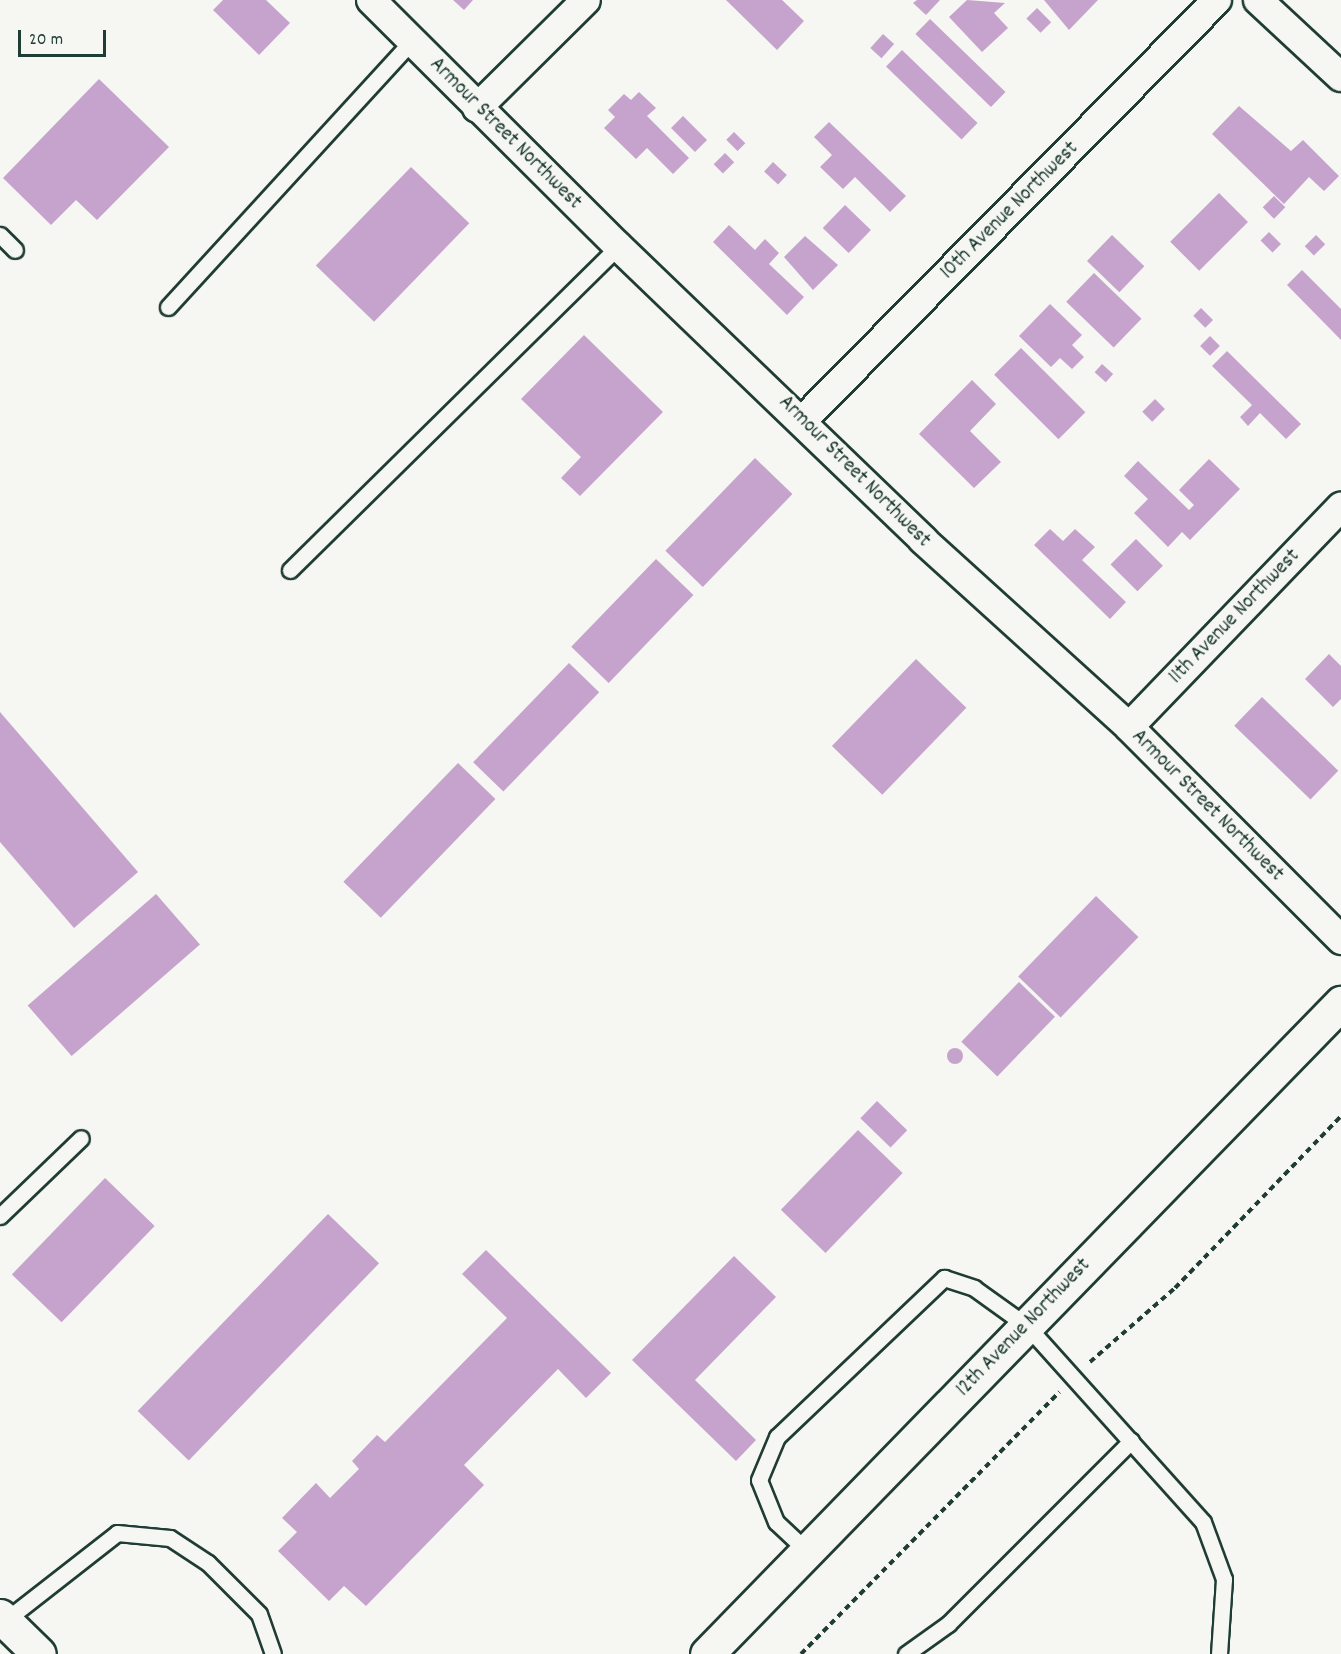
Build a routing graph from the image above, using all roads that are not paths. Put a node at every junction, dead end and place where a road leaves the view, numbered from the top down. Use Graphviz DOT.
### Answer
graph roads {
  1 [pos="371,0"];
  2 [pos="586,0"];
  3 [pos="1217,0"];
  4 [pos="1258,0"];
  5 [pos="413,40"];
  6 [pos="1341,77"];
  7 [pos="477,108"];
  8 [pos="0,235"];
  9 [pos="618,246"];
  10 [pos="15,250"];
  11 [pos="168,307"];
  12 [pos="802,422"];
  13 [pos="1341,507"];
  14 [pos="290,570"];
  15 [pos="1129,727"];
  16 [pos="1341,940"];
  17 [pos="1341,1003"];
  18 [pos="81,1138"];
  19 [pos="0,1216"];
  20 [pos="1027,1326"];
  21 [pos="1131,1442"];
  22 [pos="807,1551"];
  23 [pos="2,1621"];
  24 [pos="39,1654"];
  25 [pos="273,1654"];
  26 [pos="707,1654"];
  27 [pos="906,1654"];
  28 [pos="1219,1654"];
  1 -- 5 [label="street, Armour Street Northwest"];
  2 -- 7 [label="street"];
  3 -- 12 [label="street, 10th Avenue Northwest"];
  4 -- 6 [label="street"];
  5 -- 7 [label="street, Armour Street Northwest"];
  5 -- 11 [label="lane"];
  7 -- 9 [label="street, Armour Street Northwest"];
  8 -- 10 [label="lane"];
  9 -- 12 [label="street, Armour Street Northwest"];
  9 -- 14 [label="lane"];
  12 -- 15 [label="street, Armour Street Northwest"];
  13 -- 15 [label="street, 11th Avenue Northwest"];
  15 -- 16 [label="street, Armour Street Northwest"];
  17 -- 20 [label="main road, 12th Avenue Northwest"];
  18 -- 19 [label="lane"];
  20 -- 21 [label="lane"];
  20 -- 22 [label="main road, 12th Avenue Northwest"];
  20 -- 22 [label="lane"];
  21 -- 27 [label="lane"];
  21 -- 28 [label="lane"];
  22 -- 26 [label="main road, 12th Avenue Northwest"];
  23 -- 24 [label="main road"];
  23 -- 25 [label="lane"];
}
